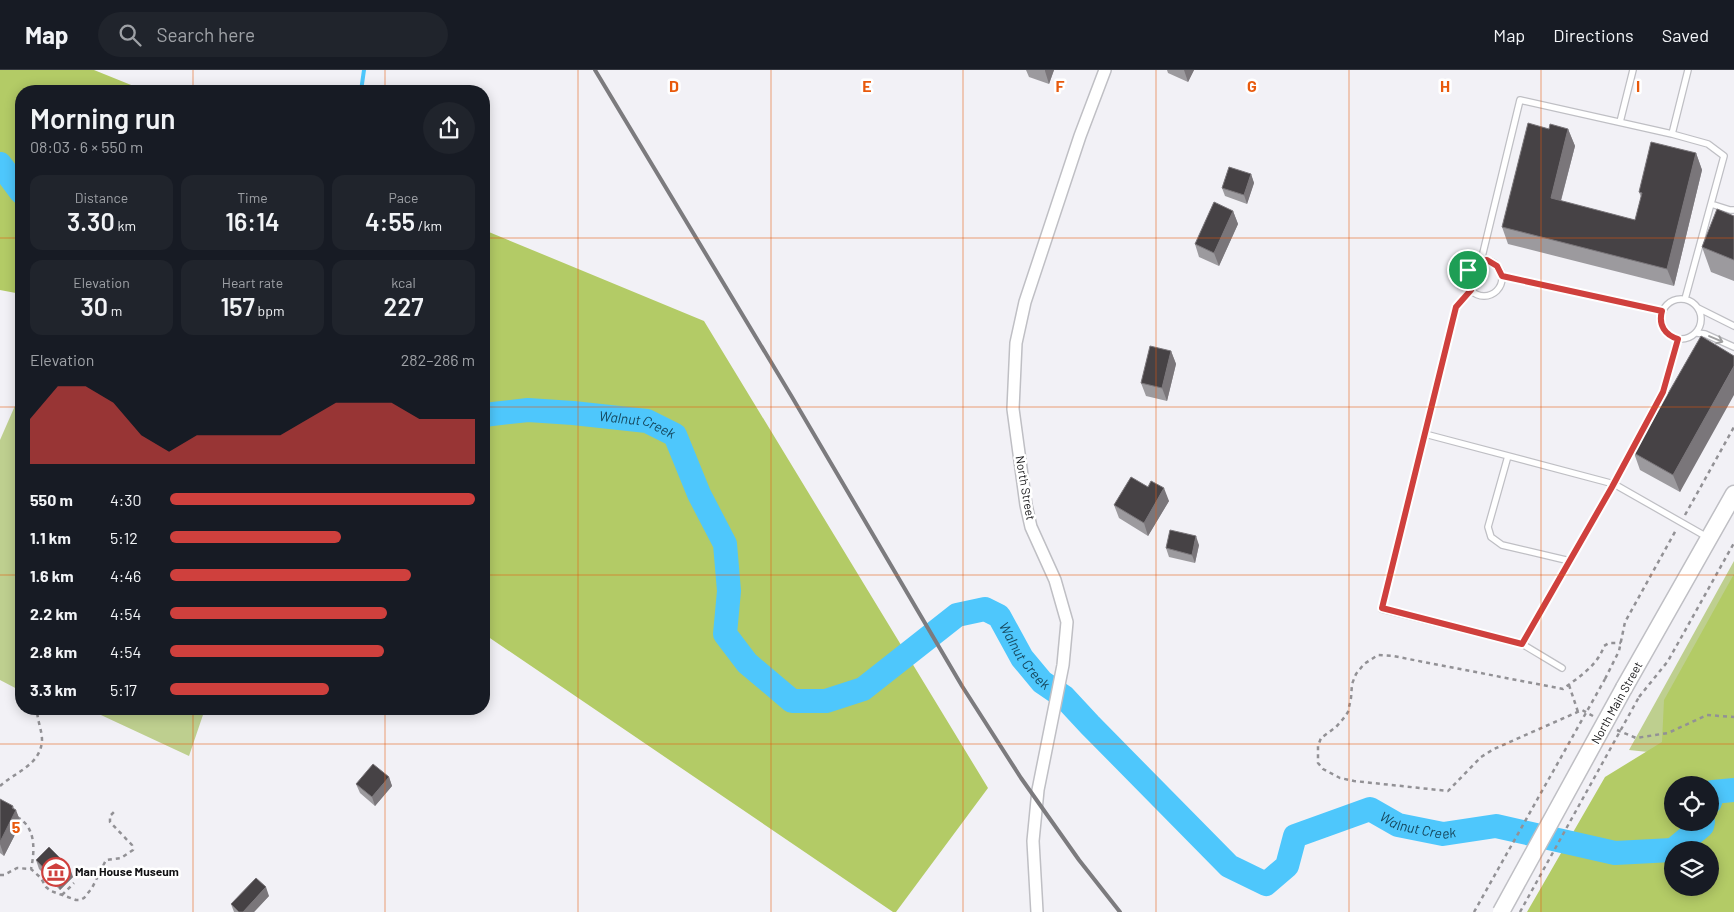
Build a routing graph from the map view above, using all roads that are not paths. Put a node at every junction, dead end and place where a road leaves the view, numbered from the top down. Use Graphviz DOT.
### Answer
graph roads {
  1 [pos="1105,70"];
  2 [pos="1632,70"];
  3 [pos="1688,70"];
  4 [pos="1620,122"];
  5 [pos="1672,134"];
  6 [pos="1711,204"];
  7 [pos="1734,210"];
  8 [pos="1481,261"];
  9 [pos="1502,276"];
  10 [pos="1471,290"];
  11 [pos="1685,299"];
  12 [pos="1698,308"];
  13 [pos="1662,311"];
  14 [pos="1734,326"];
  15 [pos="1696,333"];
  16 [pos="1678,339"];
  17 [pos="1734,347"];
  18 [pos="1425,434"];
  19 [pos="1508,456"];
  20 [pos="1614,484"];
  21 [pos="1734,494"];
  22 [pos="1709,538"];
  23 [pos="1570,561"];
  24 [pos="1522,644"];
  25 [pos="1562,668"];
  26 [pos="1036,912"];
  27 [pos="1501,912"];
  1 -- 26 [label="street, North Street"];
  2 -- 4 [label="lane"];
  3 -- 5 [label="lane"];
  4 -- 5 [label="lane"];
  4 -- 8 [label="lane"];
  5 -- 6 [label="lane"];
  6 -- 7 [label="lane"];
  6 -- 11 [label="lane"];
  8 -- 9 [label="lane"];
  8 -- 10 [label="lane"];
  9 -- 10 [label="lane"];
  9 -- 13 [label="lane"];
  10 -- 18 [label="lane"];
  11 -- 12 [label="lane"];
  11 -- 13 [label="lane"];
  12 -- 14 [label="lane"];
  12 -- 15 [label="lane"];
  13 -- 16 [label="lane"];
  15 -- 16 [label="lane"];
  15 -- 17 [label="lane, one-way"];
  16 -- 20 [label="lane"];
  18 -- 19 [label="lane"];
  18 -- 24 [label="lane"];
  19 -- 20 [label="lane"];
  19 -- 23 [label="lane"];
  20 -- 22 [label="lane"];
  20 -- 23 [label="lane"];
  21 -- 22 [label="main road, North Main Street"];
  22 -- 27 [label="main road, North Main Street, bridge"];
  23 -- 24 [label="lane"];
  24 -- 25 [label="lane"];
}
